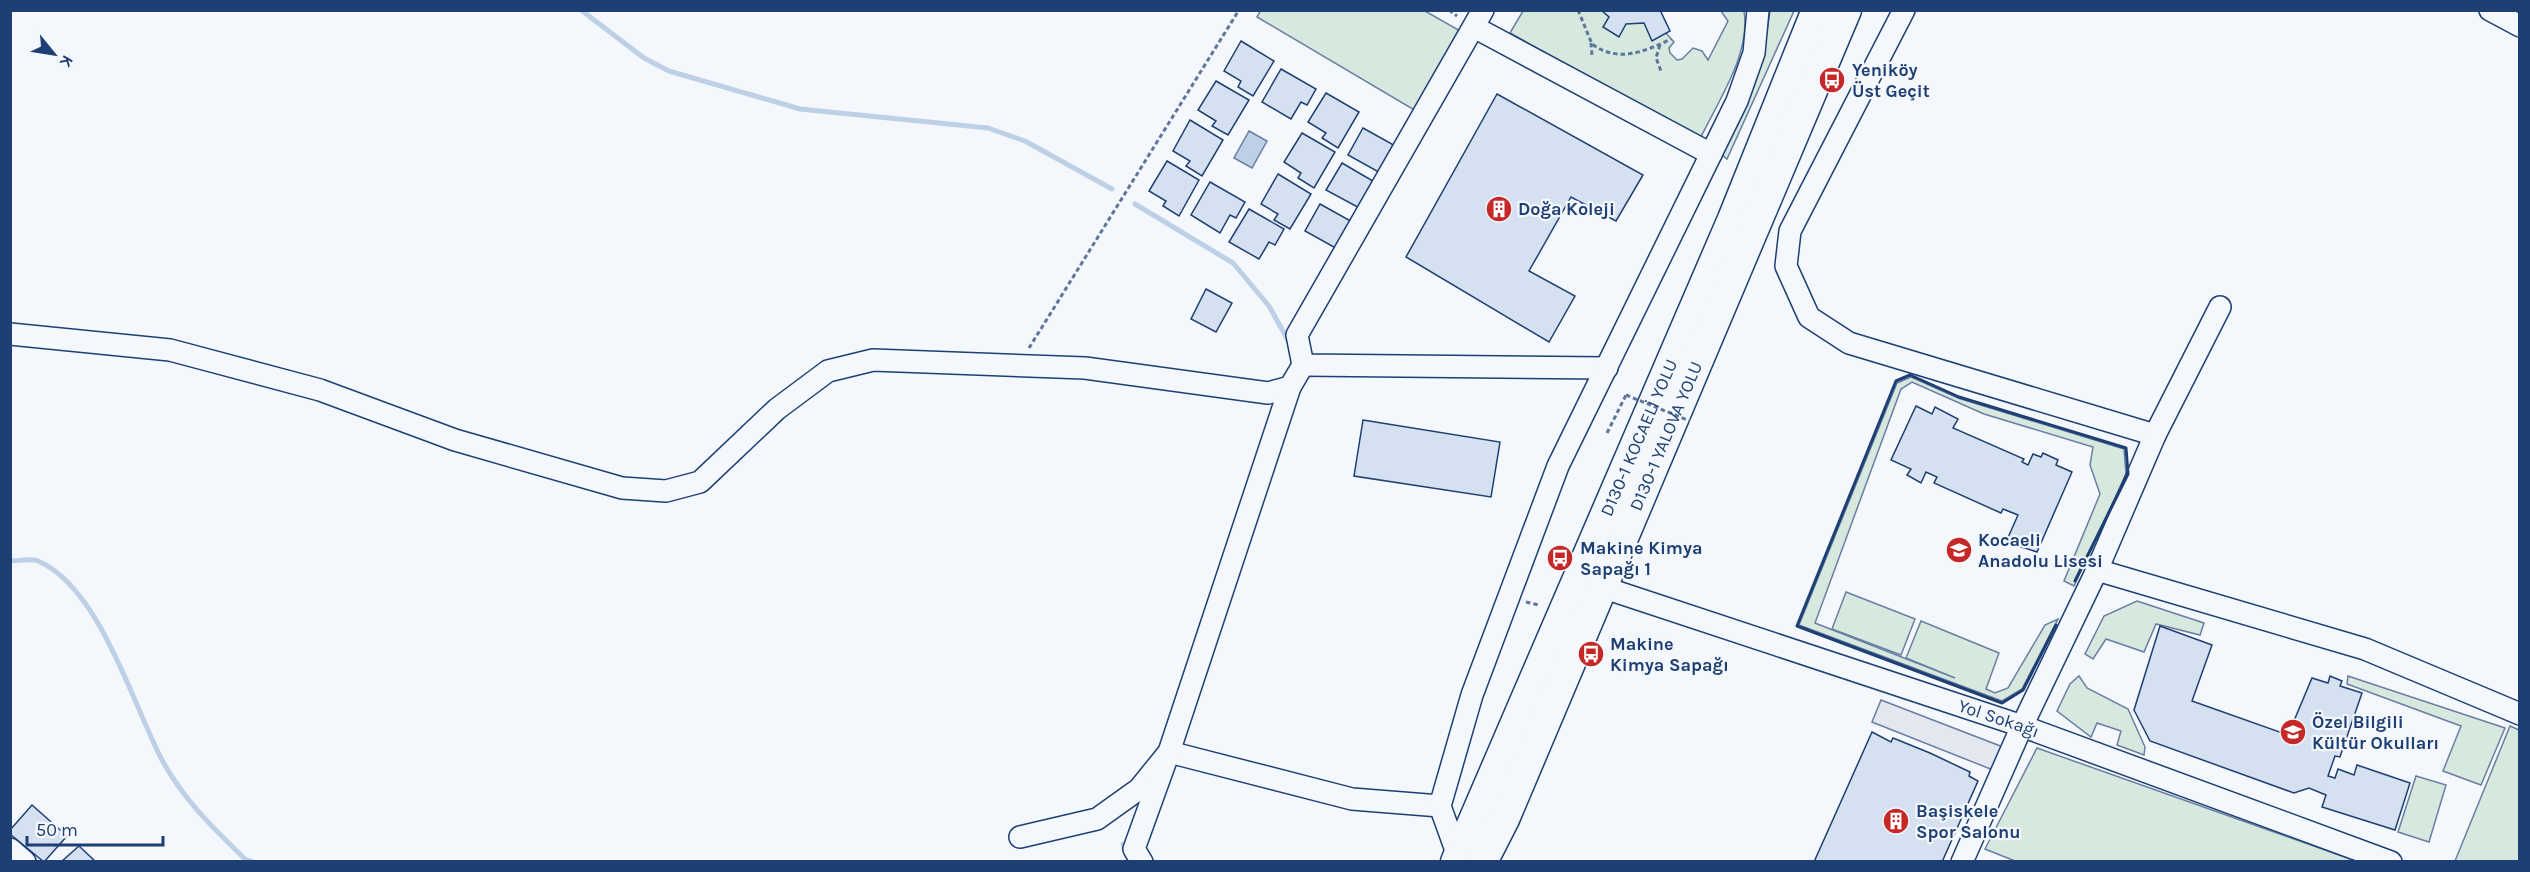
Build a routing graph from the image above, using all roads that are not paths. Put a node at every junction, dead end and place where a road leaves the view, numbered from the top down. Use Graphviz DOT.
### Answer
graph roads {
  1 [pos="1758,10"];
  2 [pos="1817,10"];
  3 [pos="1846,10"];
  4 [pos="1904,10"];
  5 [pos="2490,10"];
  6 [pos="1479,19"];
  7 [pos="2520,26"];
  8 [pos="1711,154"];
  9 [pos="2220,307"];
  10 [pos="10,334"];
  11 [pos="1303,364"];
  12 [pos="1607,368"];
  13 [pos="1290,387"];
  14 [pos="2155,435"];
  15 [pos="2097,570"];
  16 [pos="1602,587"];
  17 [pos="2520,714"];
  18 [pos="2022,726"];
  19 [pos="1169,752"];
  20 [pos="1440,806"];
  21 [pos="1020,837"];
  22 [pos="10,849"];
  23 [pos="1465,860"];
  24 [pos="25,861"];
  25 [pos="1142,861"];
  26 [pos="1962,861"];
  27 [pos="2391,861"];
  1 -- 8 [label="street"];
  2 -- 23 [label="highway, D130-1 KOCAELİ YOLU"];
  3 -- 16 [label="highway, D130-1 YALOVA YOLU"];
  4 -- 14 [label="street"];
  5 -- 7 [label="street"];
  6 -- 8 [label="street"];
  6 -- 11 [label="street"];
  8 -- 12 [label="street"];
  9 -- 14 [label="street"];
  10 -- 13 [label="street"];
  11 -- 12 [label="street"];
  11 -- 13 [label="street"];
  12 -- 20 [label="street"];
  13 -- 19 [label="street"];
  14 -- 15 [label="street"];
  15 -- 17 [label="street"];
  15 -- 18 [label="street"];
  16 -- 18 [label="street, Yol Sokağı"];
  16 -- 23 [label="highway, D130-1 YALOVA YOLU"];
  18 -- 26 [label="street"];
  18 -- 27 [label="street, Yol Sokağı"];
  19 -- 20 [label="street"];
  19 -- 21 [label="street"];
  19 -- 25 [label="street"];
  20 -- 23 [label="street"];
  22 -- 24 [label="street"];
}
